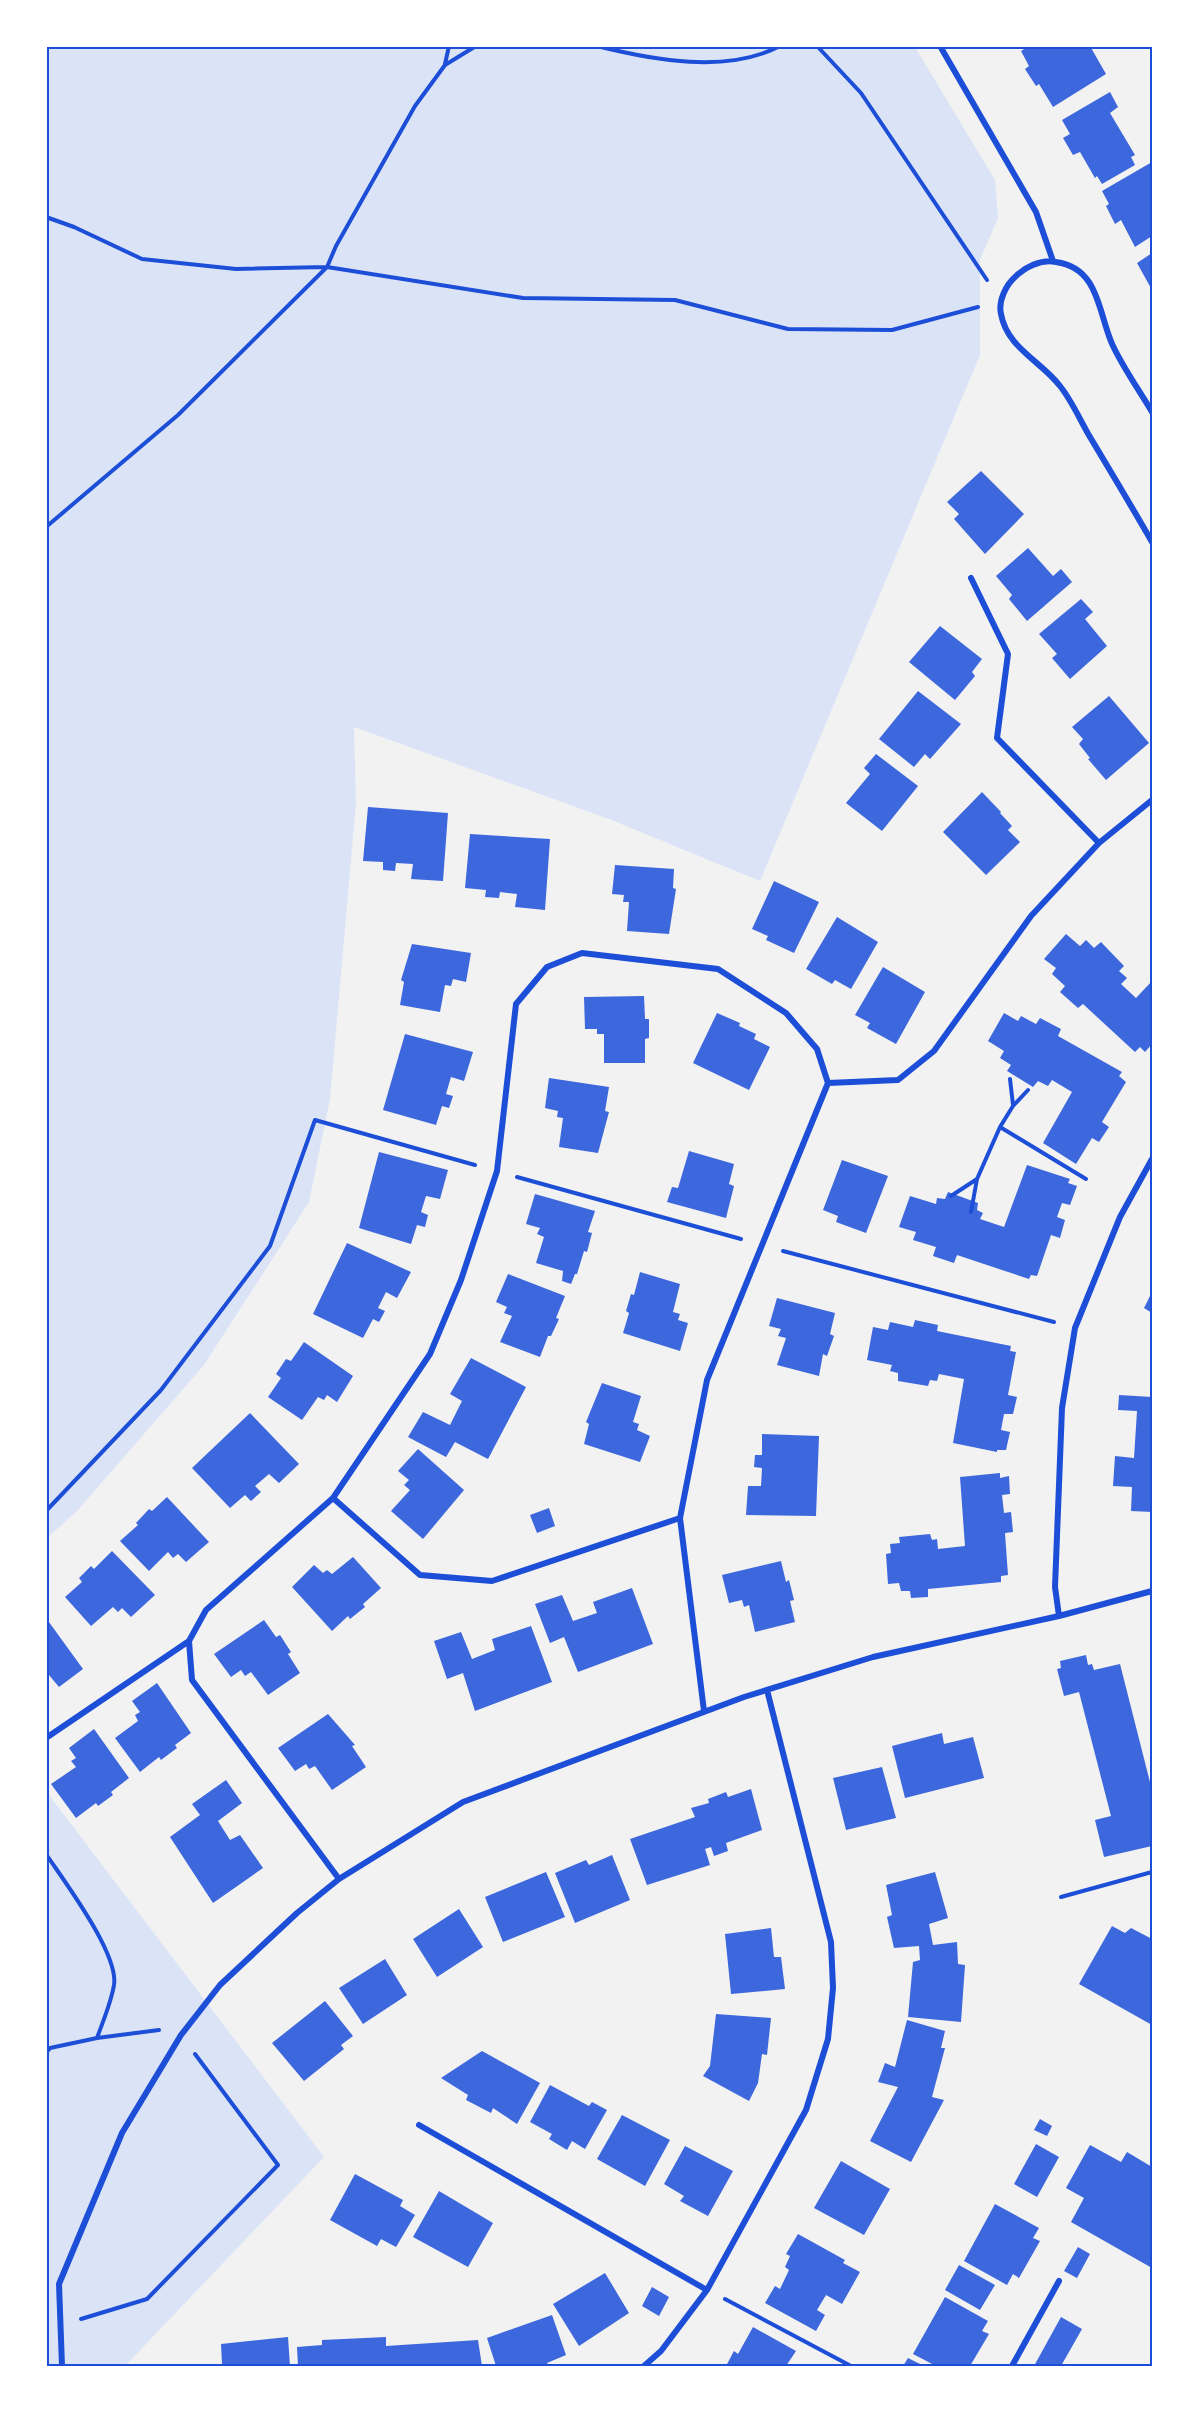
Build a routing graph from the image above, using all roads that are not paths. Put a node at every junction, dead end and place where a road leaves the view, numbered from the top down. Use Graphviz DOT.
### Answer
graph roads {
  1 [pos="940,46"];
  2 [pos="1053,261"];
  3 [pos="1152,412"];
  4 [pos="1152,543"];
  5 [pos="971,578"];
  6 [pos="1152,800"];
  7 [pos="1099,843"];
  8 [pos="828,1083"];
  9 [pos="1152,1160"];
  10 [pos="333,1498"];
  11 [pos="680,1518"];
  12 [pos="1152,1591"];
  13 [pos="1059,1616"];
  14 [pos="189,1641"];
  15 [pos="767,1690"];
  16 [pos="704,1711"];
  17 [pos="46,1738"];
  18 [pos="339,1879"];
  19 [pos="419,2125"];
  20 [pos="1059,2282"];
  21 [pos="707,2290"];
  22 [pos="62,2367"];
  23 [pos="644,2367"];
  24 [pos="1012,2367"];
  1 -- 2 [label="street"];
  2 -- 3 [label="street"];
  2 -- 4 [label="street"];
  5 -- 7 [label="street"];
  6 -- 7 [label="street"];
  7 -- 8 [label="street"];
  8 -- 10 [label="street"];
  8 -- 11 [label="street"];
  9 -- 13 [label="street"];
  10 -- 11 [label="street"];
  10 -- 14 [label="street"];
  11 -- 16 [label="street"];
  12 -- 13 [label="street"];
  13 -- 15 [label="street"];
  14 -- 17 [label="street"];
  14 -- 18 [label="street"];
  15 -- 16 [label="street"];
  15 -- 21 [label="street"];
  16 -- 18 [label="street"];
  18 -- 22 [label="street"];
  19 -- 21 [label="street"];
  20 -- 24 [label="street"];
  21 -- 23 [label="street"];
}
